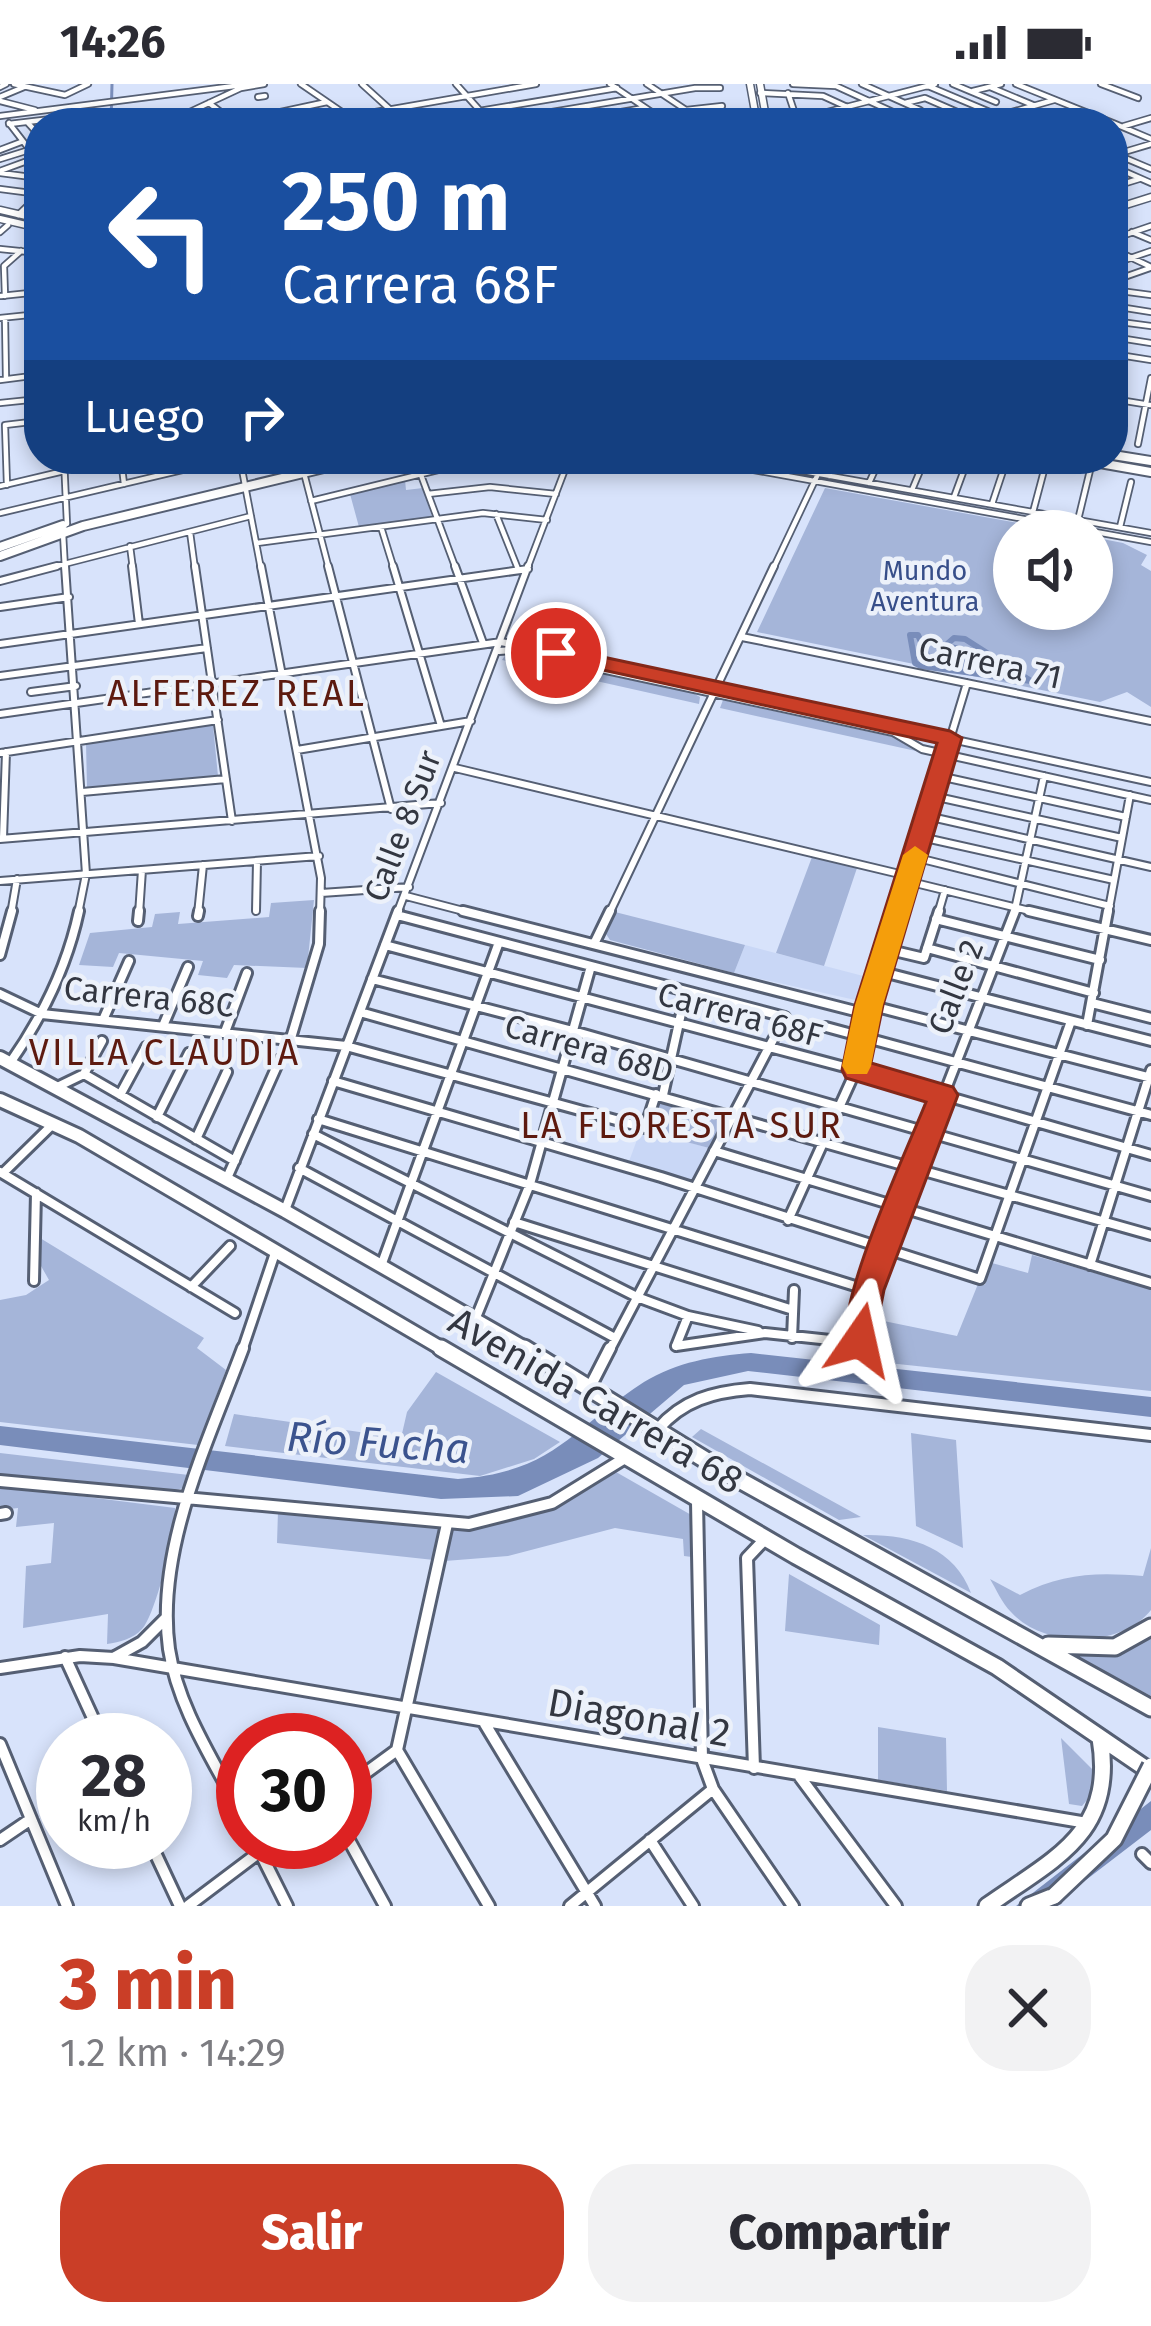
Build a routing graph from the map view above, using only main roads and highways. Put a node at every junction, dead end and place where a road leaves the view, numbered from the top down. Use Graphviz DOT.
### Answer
graph roads {
  1 [pos="750,87"];
  2 [pos="760,88"];
  3 [pos="281,474"];
  4 [pos="299,474"];
  5 [pos="245,484"];
  6 [pos="65,528"];
  7 [pos="0,547"];
  8 [pos="0,556"];
  9 [pos="5,1060"];
  10 [pos="0,1100"];
  11 [pos="1151,1628"];
  12 [pos="1037,1643"];
  13 [pos="1151,1708"];
  14 [pos="1100,1738"];
  15 [pos="1151,1769"];
  16 [pos="1049,1901"];
  17 [pos="987,1906"];
  18 [pos="1029,1906"];
  1 -- 2 [label="main road"];
  3 -- 5 [label="main road"];
  4 -- 5 [label="main road"];
  5 -- 6 [label="main road"];
  6 -- 7 [label="main road"];
  6 -- 8 [label="main road"];
  9 -- 12 [label="main road, Avenida Carrera 68"];
  10 -- 14 [label="main road, Avenida Carrera 68"];
  11 -- 12 [label="main road"];
  12 -- 13 [label="main road, Avenida Carrera 68"];
  14 -- 15 [label="main road, Avenida Carrera 68"];
  14 -- 17 [label="main road"];
  15 -- 16 [label="main road, bridge"];
  16 -- 18 [label="main road"];
}
